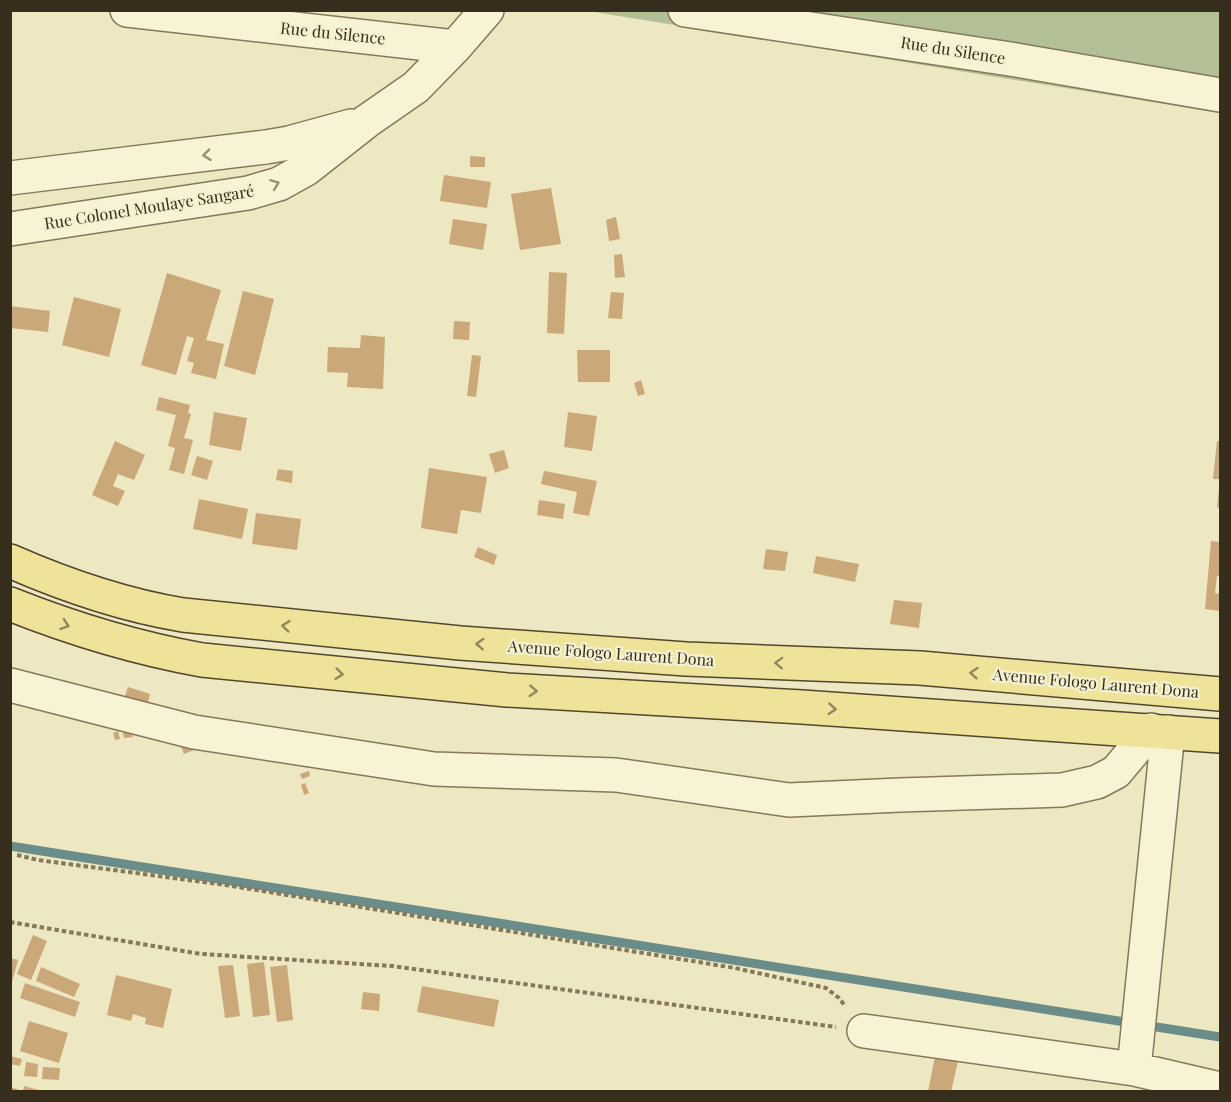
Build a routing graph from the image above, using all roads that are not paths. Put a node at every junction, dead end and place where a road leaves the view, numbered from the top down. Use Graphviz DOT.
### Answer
graph roads {
  1 [pos="126,10"];
  2 [pos="486,10"];
  3 [pos="685,10"];
  4 [pos="455,47"];
  5 [pos="1221,95"];
  6 [pos="367,121"];
  7 [pos="10,178"];
  8 [pos="10,229"];
  9 [pos="10,561"];
  10 [pos="10,604"];
  11 [pos="10,685"];
  12 [pos="1221,694"];
  13 [pos="1159,731"];
  14 [pos="1221,736"];
  15 [pos="864,1031"];
  16 [pos="1137,1043"];
  17 [pos="1221,1089"];
  1 -- 4 [label="street, Rue du Silence"];
  2 -- 4 [label="street"];
  3 -- 5 [label="street, Rue du Silence"];
  4 -- 6 [label="street, Rue Colonel Moulaye Sangaré"];
  6 -- 7 [label="street, one-way"];
  8 -- 6 [label="street, Rue Colonel Moulaye Sangaré, one-way"];
  12 -- 9 [label="main road, Avenue Fologo Laurent Dona, one-way"];
  10 -- 13 [label="main road, one-way"];
  11 -- 13 [label="street"];
  13 -- 14 [label="main road"];
  13 -- 16 [label="street"];
  15 -- 16 [label="street"];
  16 -- 17 [label="street"];
}
